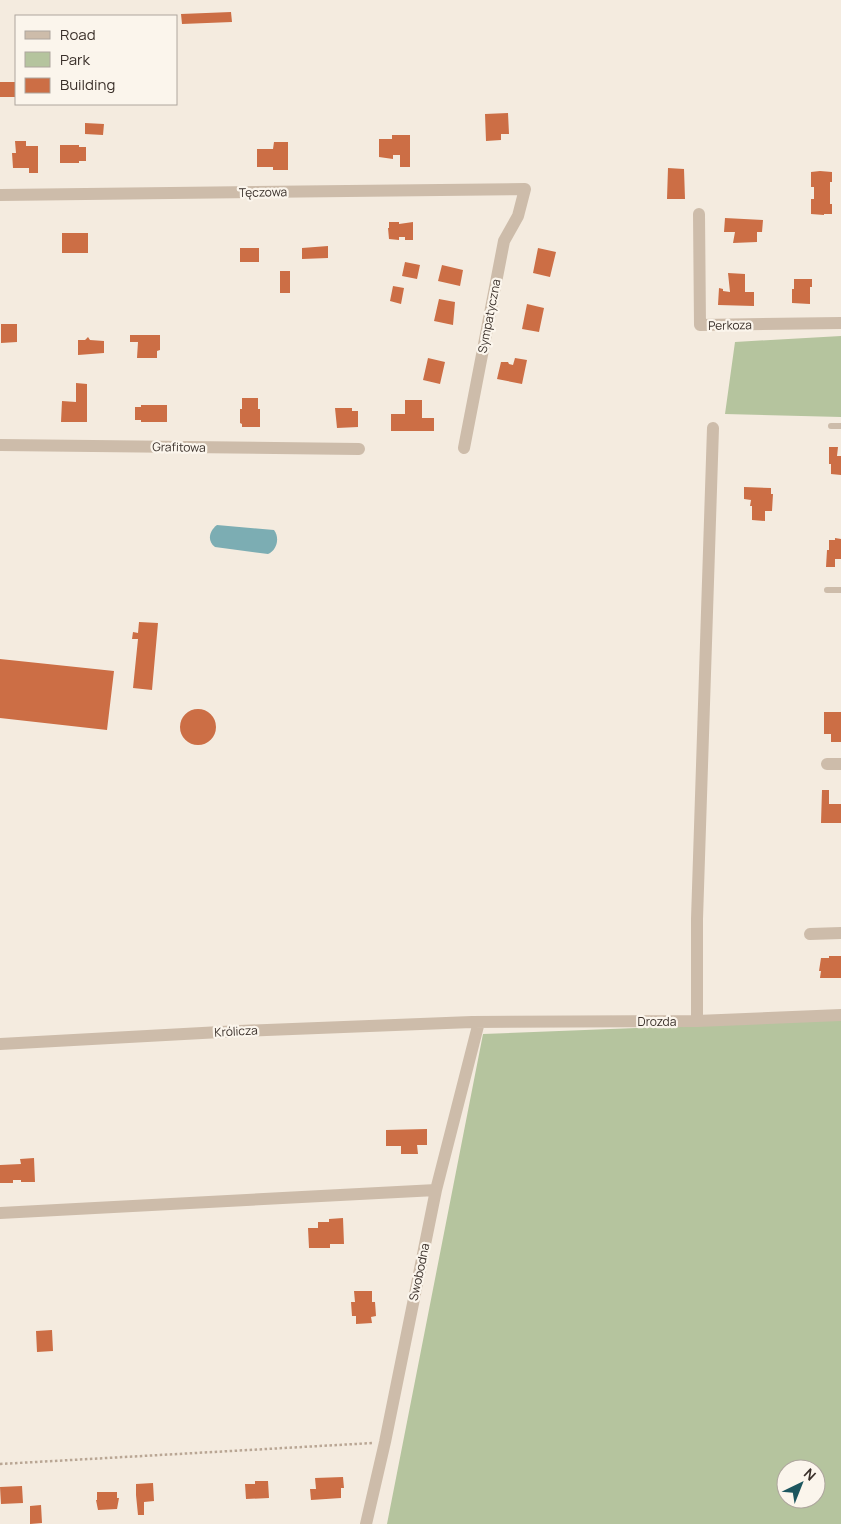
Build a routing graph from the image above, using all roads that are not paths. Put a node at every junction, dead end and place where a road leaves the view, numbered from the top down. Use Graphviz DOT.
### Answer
graph roads {
  1 [pos="525,189"];
  2 [pos="0,195"];
  3 [pos="699,214"];
  4 [pos="841,323"];
  5 [pos="831,426"];
  6 [pos="841,426"];
  7 [pos="713,428"];
  8 [pos="0,445"];
  9 [pos="464,448"];
  10 [pos="359,449"];
  11 [pos="826,590"];
  12 [pos="841,590"];
  13 [pos="827,764"];
  14 [pos="841,764"];
  15 [pos="841,933"];
  16 [pos="810,934"];
  17 [pos="841,1015"];
  18 [pos="697,1021"];
  19 [pos="476,1022"];
  20 [pos="0,1044"];
  21 [pos="436,1190"];
  22 [pos="0,1213"];
  23 [pos="366,1524"];
  1 -- 2 [label="street, Tęczowa"];
  1 -- 9 [label="street, Sympatyczna"];
  3 -- 4 [label="street, Perkoza"];
  5 -- 6 [label="lane"];
  7 -- 18 [label="street"];
  8 -- 10 [label="street, Grafitowa"];
  11 -- 12 [label="lane"];
  13 -- 14 [label="street"];
  15 -- 16 [label="street"];
  17 -- 18 [label="street, Drozda"];
  18 -- 19 [label="street, Drozda"];
  19 -- 20 [label="street, Królicza"];
  19 -- 21 [label="street, Swobodna"];
  21 -- 22 [label="street"];
  21 -- 23 [label="street, Swobodna"];
}
